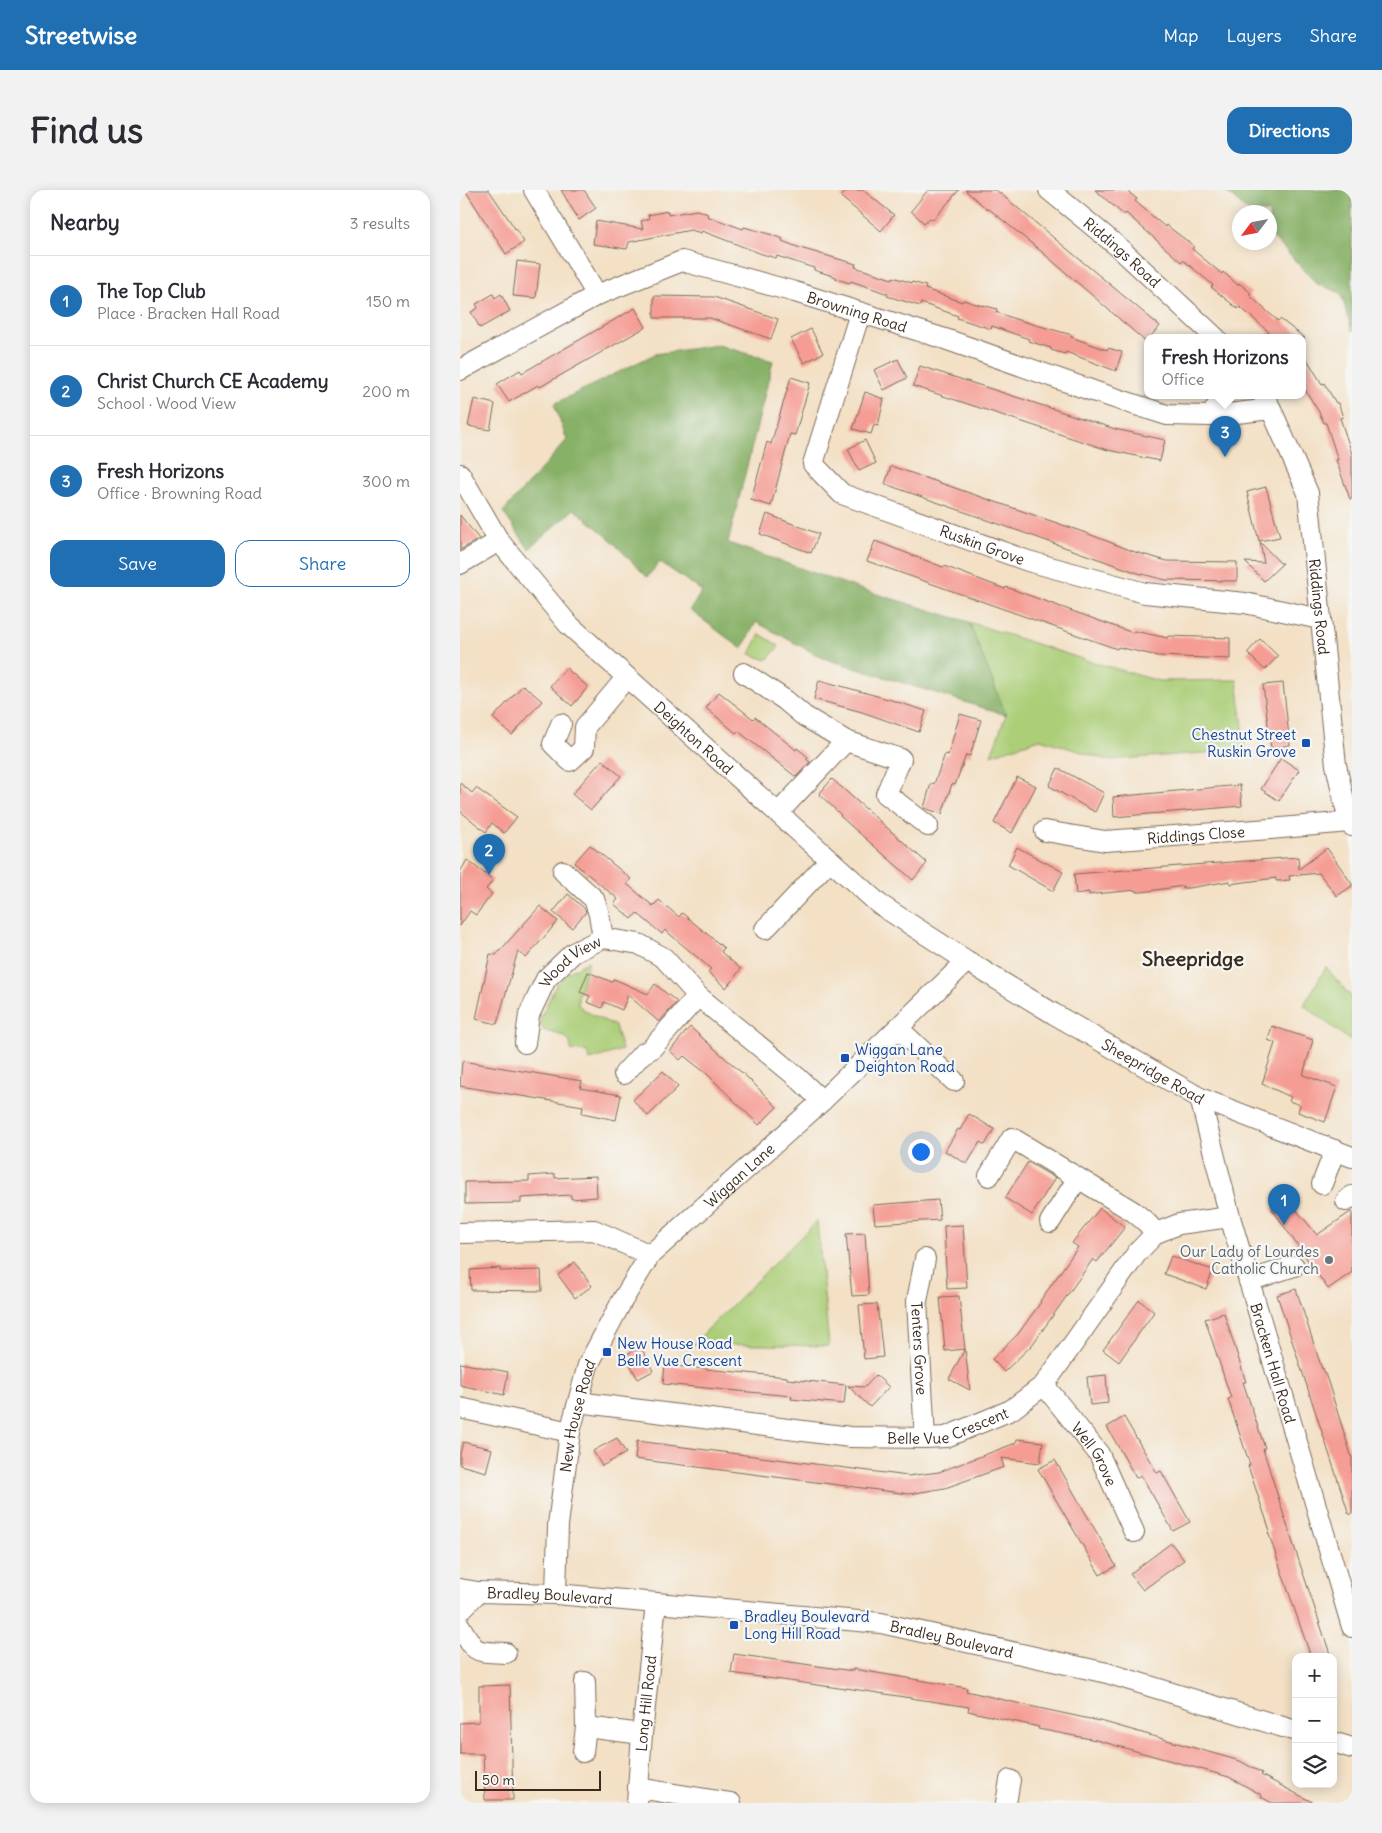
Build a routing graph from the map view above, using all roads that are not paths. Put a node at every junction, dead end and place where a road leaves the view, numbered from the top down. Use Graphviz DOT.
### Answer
graph roads {
  1 [pos="534,190"];
  2 [pos="1050,190"];
  3 [pos="597,295"];
  4 [pos="860,313"];
  5 [pos="1212,334"];
  6 [pos="460,370"];
  7 [pos="1220,399"];
  8 [pos="1267,402"];
  9 [pos="1211,416"];
  10 [pos="460,474"];
  11 [pos="499,541"];
  12 [pos="460,564"];
  13 [pos="1320,620"];
  14 [pos="744,673"];
  15 [pos="626,678"];
  16 [pos="561,724"];
  17 [pos="846,741"];
  18 [pos="778,813"];
  19 [pos="1350,824"];
  20 [pos="928,826"];
  21 [pos="1045,831"];
  22 [pos="830,860"];
  23 [pos="563,871"];
  24 [pos="765,929"];
  25 [pos="603,938"];
  26 [pos="967,961"];
  27 [pos="698,996"];
  28 [pos="898,1028"];
  29 [pos="525,1043"];
  30 [pos="624,1074"];
  31 [pos="954,1081"];
  32 [pos="1200,1098"];
  33 [pos="822,1101"];
  34 [pos="1344,1154"];
  35 [pos="989,1176"];
  36 [pos="1078,1178"];
  37 [pos="1322,1184"];
  38 [pos="1230,1217"];
  39 [pos="1050,1222"];
  40 [pos="460,1233"];
  41 [pos="1156,1234"];
  42 [pos="650,1255"];
  43 [pos="925,1259"];
  44 [pos="1294,1266"];
  45 [pos="1249,1281"];
  46 [pos="1044,1385"];
  47 [pos="578,1402"];
  48 [pos="460,1408"];
  49 [pos="570,1432"];
  50 [pos="925,1438"];
  51 [pos="1134,1532"];
  52 [pos="469,1591"];
  53 [pos="556,1594"];
  54 [pos="656,1603"];
  55 [pos="460,1611"];
  56 [pos="460,1626"];
  57 [pos="1352,1627"];
  58 [pos="506,1652"];
  59 [pos="585,1682"];
  60 [pos="586,1727"];
  61 [pos="1292,1730"];
  62 [pos="642,1734"];
  63 [pos="1336,1743"];
  64 [pos="1352,1748"];
  65 [pos="582,1752"];
  66 [pos="1010,1780"];
  67 [pos="637,1796"];
  68 [pos="730,1803"];
  69 [pos="1006,1803"];
  1 -- 3 [label="street"];
  2 -- 5 [label="street, Riddings Road"];
  3 -- 4 [label="street, Browning Road"];
  3 -- 6 [label="street, Browning Road"];
  4 -- 9 [label="street, Browning Road"];
  4 -- 13 [label="street, Ruskin Grove"];
  7 -- 9 [label="street"];
  8 -- 9 [label="street, Browning Road"];
  8 -- 13 [label="street, Riddings Road"];
  10 -- 11 [label="street, Deighton Road"];
  11 -- 12 [label="street"];
  11 -- 15 [label="street, Deighton Road"];
  13 -- 19 [label="street, Riddings Road"];
  14 -- 17 [label="street"];
  15 -- 16 [label="street"];
  15 -- 18 [label="street, Deighton Road"];
  17 -- 18 [label="street"];
  17 -- 20 [label="street"];
  18 -- 22 [label="street, Deighton Road"];
  19 -- 21 [label="street, Riddings Close"];
  22 -- 24 [label="street"];
  22 -- 26 [label="street, Deighton Road"];
  23 -- 25 [label="street"];
  25 -- 27 [label="street, Wood View"];
  25 -- 29 [label="street, Wood View"];
  26 -- 28 [label="street, Wiggan Lane"];
  26 -- 32 [label="street, Sheepridge Road"];
  27 -- 30 [label="street"];
  27 -- 33 [label="street, Wood View"];
  28 -- 31 [label="street"];
  28 -- 33 [label="street, Wiggan Lane"];
  32 -- 34 [label="street, Sheepridge Road"];
  32 -- 38 [label="street, Bracken Hall Road"];
  33 -- 42 [label="street, Wiggan Lane"];
  34 -- 37 [label="street"];
  35 -- 36 [label="street"];
  36 -- 39 [label="street"];
  36 -- 41 [label="street"];
  38 -- 41 [label="street, Belle Vue Crescent"];
  38 -- 45 [label="street, Bracken Hall Road"];
  40 -- 42 [label="street"];
  41 -- 46 [label="street, Belle Vue Crescent"];
  42 -- 47 [label="street, New House Road"];
  43 -- 50 [label="street, Tenters Grove"];
  44 -- 45 [label="street"];
  45 -- 57 [label="street, Bracken Hall Road"];
  46 -- 50 [label="street, Belle Vue Crescent"];
  46 -- 51 [label="street, Well Grove"];
  47 -- 49 [label="street, New House Road"];
  47 -- 50 [label="street, Belle Vue Crescent"];
  48 -- 49 [label="street"];
  49 -- 53 [label="street, New House Road"];
  52 -- 53 [label="street, Bradley Boulevard"];
  52 -- 55 [label="street, Bradley Boulevard"];
  53 -- 54 [label="street, Bradley Boulevard"];
  54 -- 61 [label="street, Bradley Boulevard"];
  54 -- 62 [label="street, Long Hill Road"];
  56 -- 58 [label="street"];
  59 -- 60 [label="street"];
  60 -- 62 [label="street"];
  60 -- 65 [label="street"];
  62 -- 67 [label="street, Long Hill Road"];
  63 -- 64 [label="street"];
  66 -- 69 [label="street"];
  67 -- 68 [label="street"];
}
